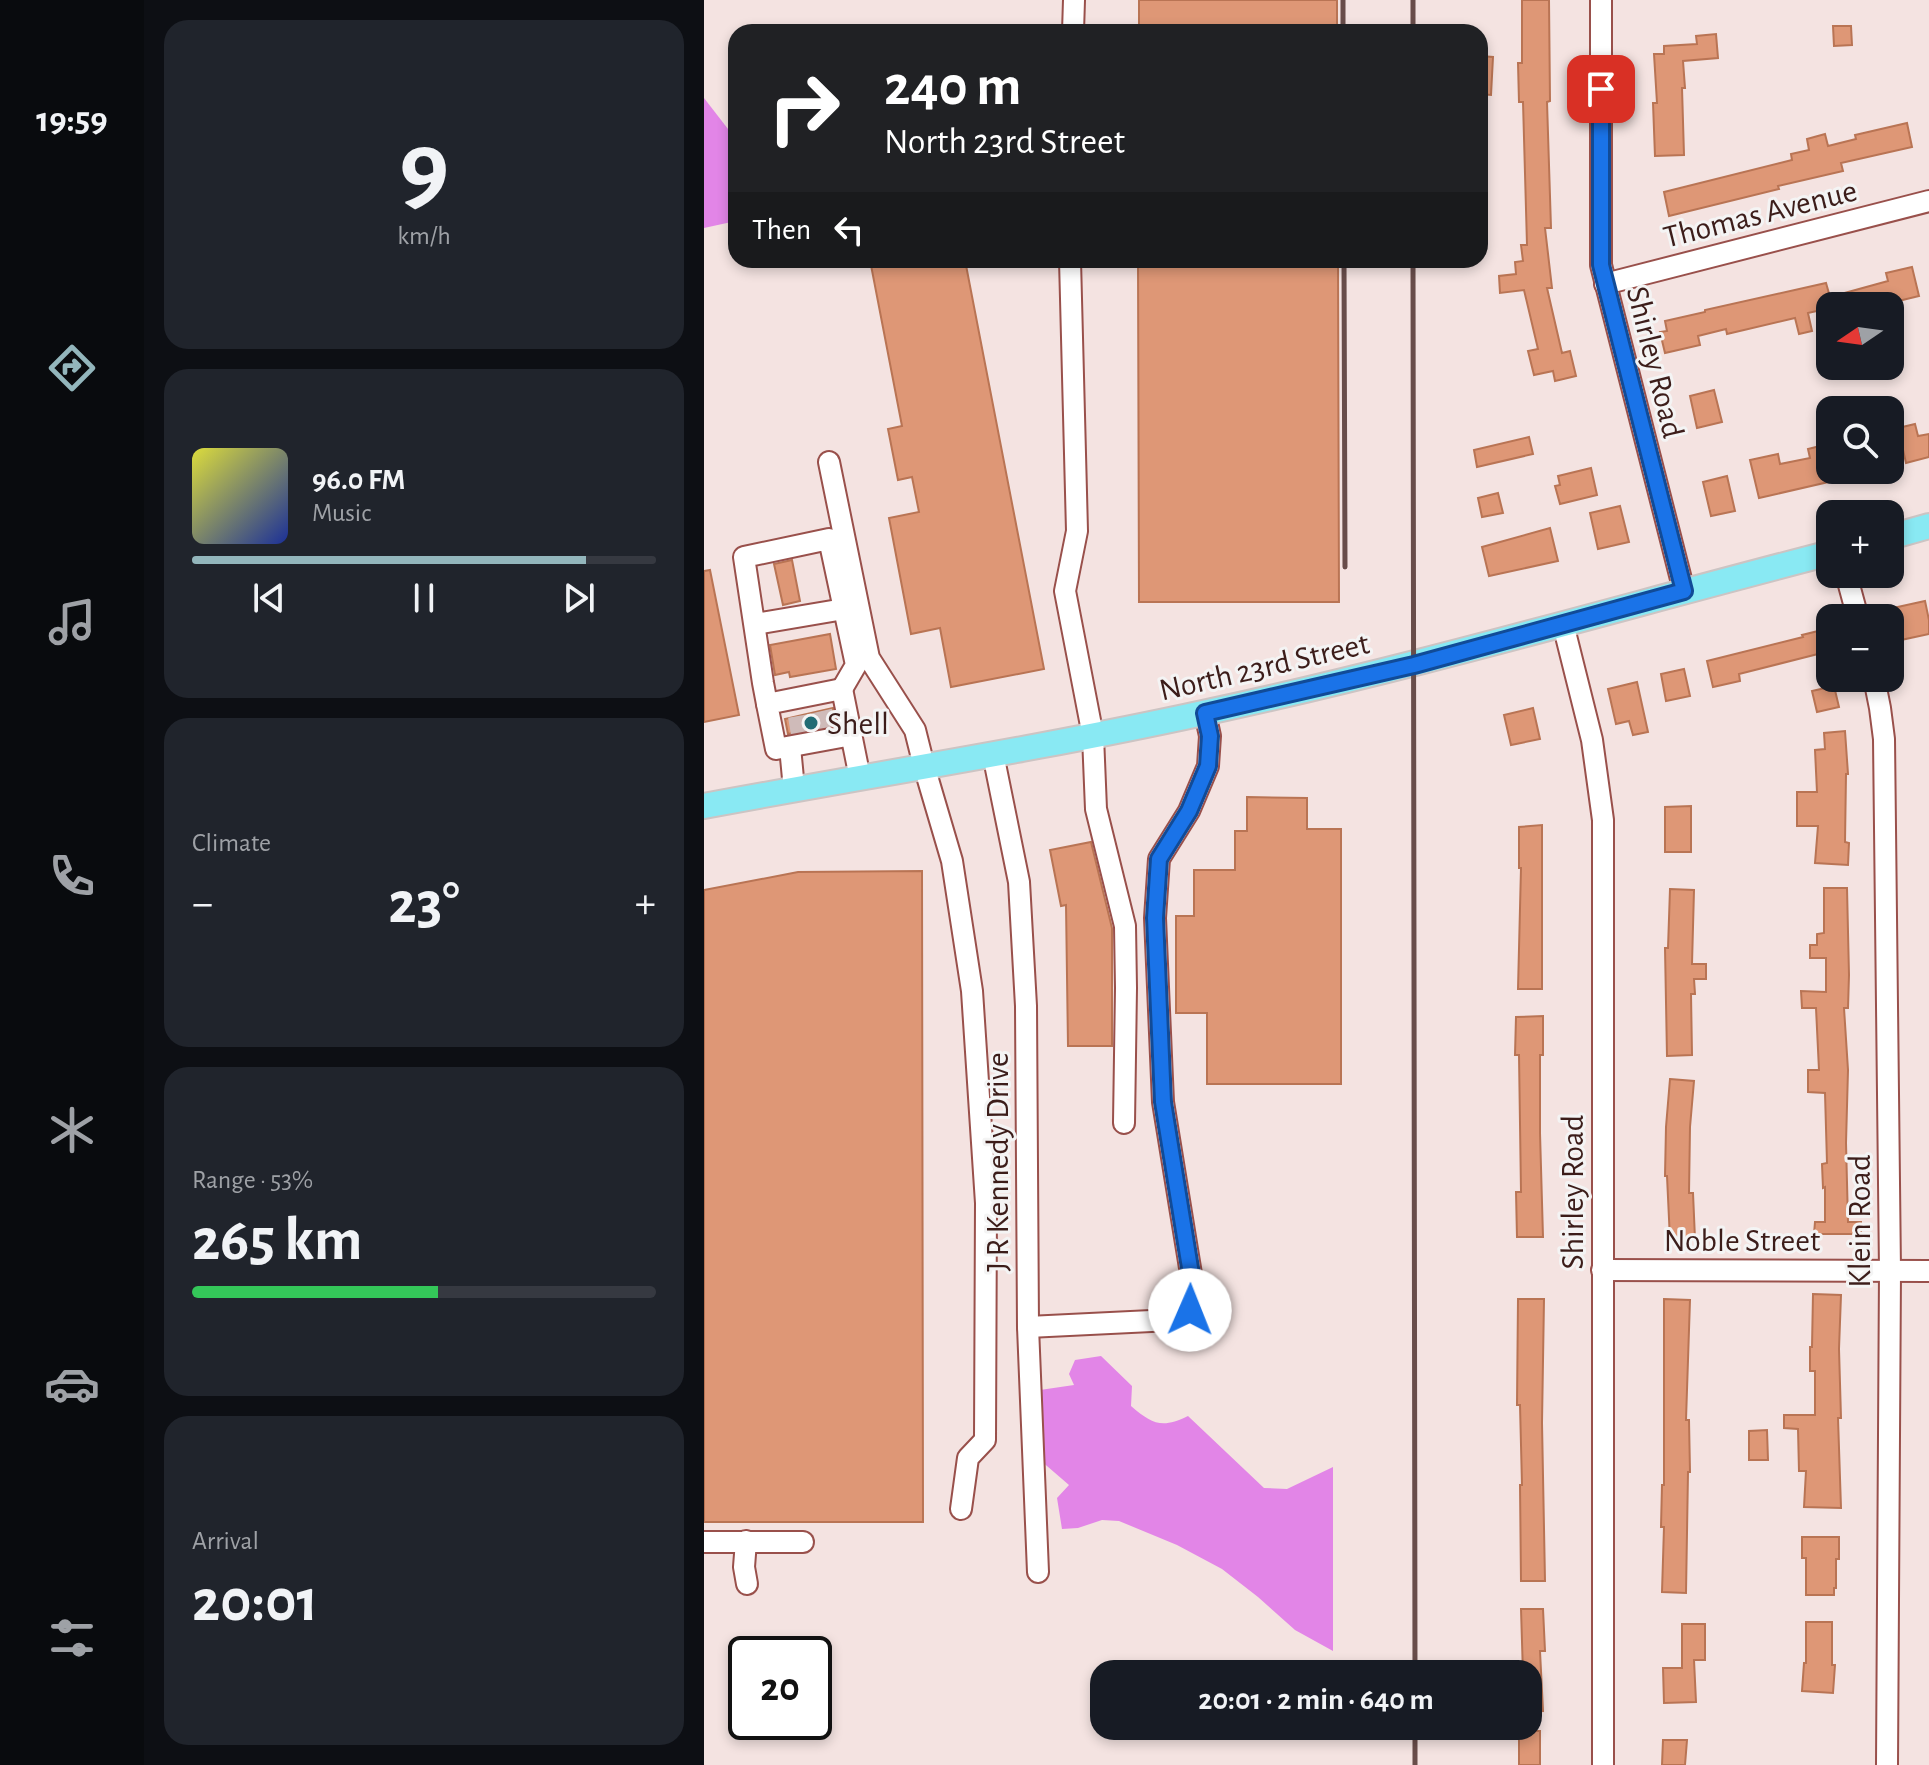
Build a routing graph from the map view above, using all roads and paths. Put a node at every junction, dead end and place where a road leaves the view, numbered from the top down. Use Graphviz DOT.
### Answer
graph roads {
  1 [pos="1074,0"];
  2 [pos="1601,0"];
  3 [pos="1073,24"];
  4 [pos="1929,201"];
  5 [pos="1070,268"];
  6 [pos="1605,284"];
  7 [pos="829,462"];
  8 [pos="1929,526"];
  9 [pos="1904,533"];
  10 [pos="1816,557"];
  11 [pos="1684,591"];
  12 [pos="844,609"];
  13 [pos="755,624"];
  14 [pos="1563,624"];
  15 [pos="842,689"];
  16 [pos="1877,692"];
  17 [pos="767,704"];
  18 [pos="1205,713"];
  19 [pos="824,718"];
  20 [pos="797,728"];
  21 [pos="852,735"];
  22 [pos="1093,736"];
  23 [pos="993,754"];
  24 [pos="924,766"];
  25 [pos="860,778"];
  26 [pos="794,789"];
  27 [pos="704,806"];
  28 [pos="1124,1123"];
  29 [pos="1602,1270"];
  30 [pos="1890,1271"];
  31 [pos="1929,1271"];
  32 [pos="1028,1327"];
  33 [pos="961,1509"];
  34 [pos="746,1541"];
  35 [pos="704,1542"];
  36 [pos="803,1542"];
  37 [pos="1038,1572"];
  38 [pos="747,1584"];
  39 [pos="1603,1765"];
  40 [pos="1887,1765"];
  1 -- 3 [label="street"];
  2 -- 6 [label="street, Shirley Road"];
  4 -- 6 [label="street, Thomas Avenue"];
  5 -- 22 [label="street"];
  6 -- 11 [label="street, Shirley Road"];
  7 -- 24 [label="street"];
  8 -- 9 [label="main road"];
  10 -- 11 [label="main road, North 23rd Street"];
  11 -- 14 [label="main road, North 23rd Street"];
  12 -- 13 [label="street"];
  12 -- 13 [label="street"];
  12 -- 15 [label="street"];
  13 -- 17 [label="street"];
  14 -- 18 [label="main road, North 23rd Street"];
  14 -- 29 [label="street, Shirley Road"];
  15 -- 19 [label="street"];
  15 -- 21 [label="street"];
  16 -- 30 [label="street, Klein Road"];
  17 -- 20 [label="street"];
  17 -- 20 [label="street"];
  18 -- 22 [label="main road, North 23rd Street"];
  18 -- 32 [label="street"];
  19 -- 20 [label="street"];
  19 -- 20 [label="street"];
  19 -- 21 [label="street"];
  20 -- 26 [label="street"];
  21 -- 25 [label="street"];
  22 -- 23 [label="main road, North 23rd Street"];
  22 -- 28 [label="street"];
  23 -- 24 [label="main road, North 23rd Street"];
  23 -- 32 [label="street, J R Kennedy Drive"];
  24 -- 25 [label="main road, North 23rd Street"];
  24 -- 33 [label="street"];
  25 -- 26 [label="main road, North 23rd Street"];
  26 -- 27 [label="main road, North 23rd Street"];
  29 -- 30 [label="street, Noble Street"];
  29 -- 39 [label="street, Shirley Road"];
  30 -- 31 [label="street, Noble Street"];
  30 -- 40 [label="street, Klein Road"];
  32 -- 37 [label="street, J R Kennedy Drive"];
  34 -- 35 [label="street"];
  34 -- 36 [label="street"];
  34 -- 38 [label="street"];
}
